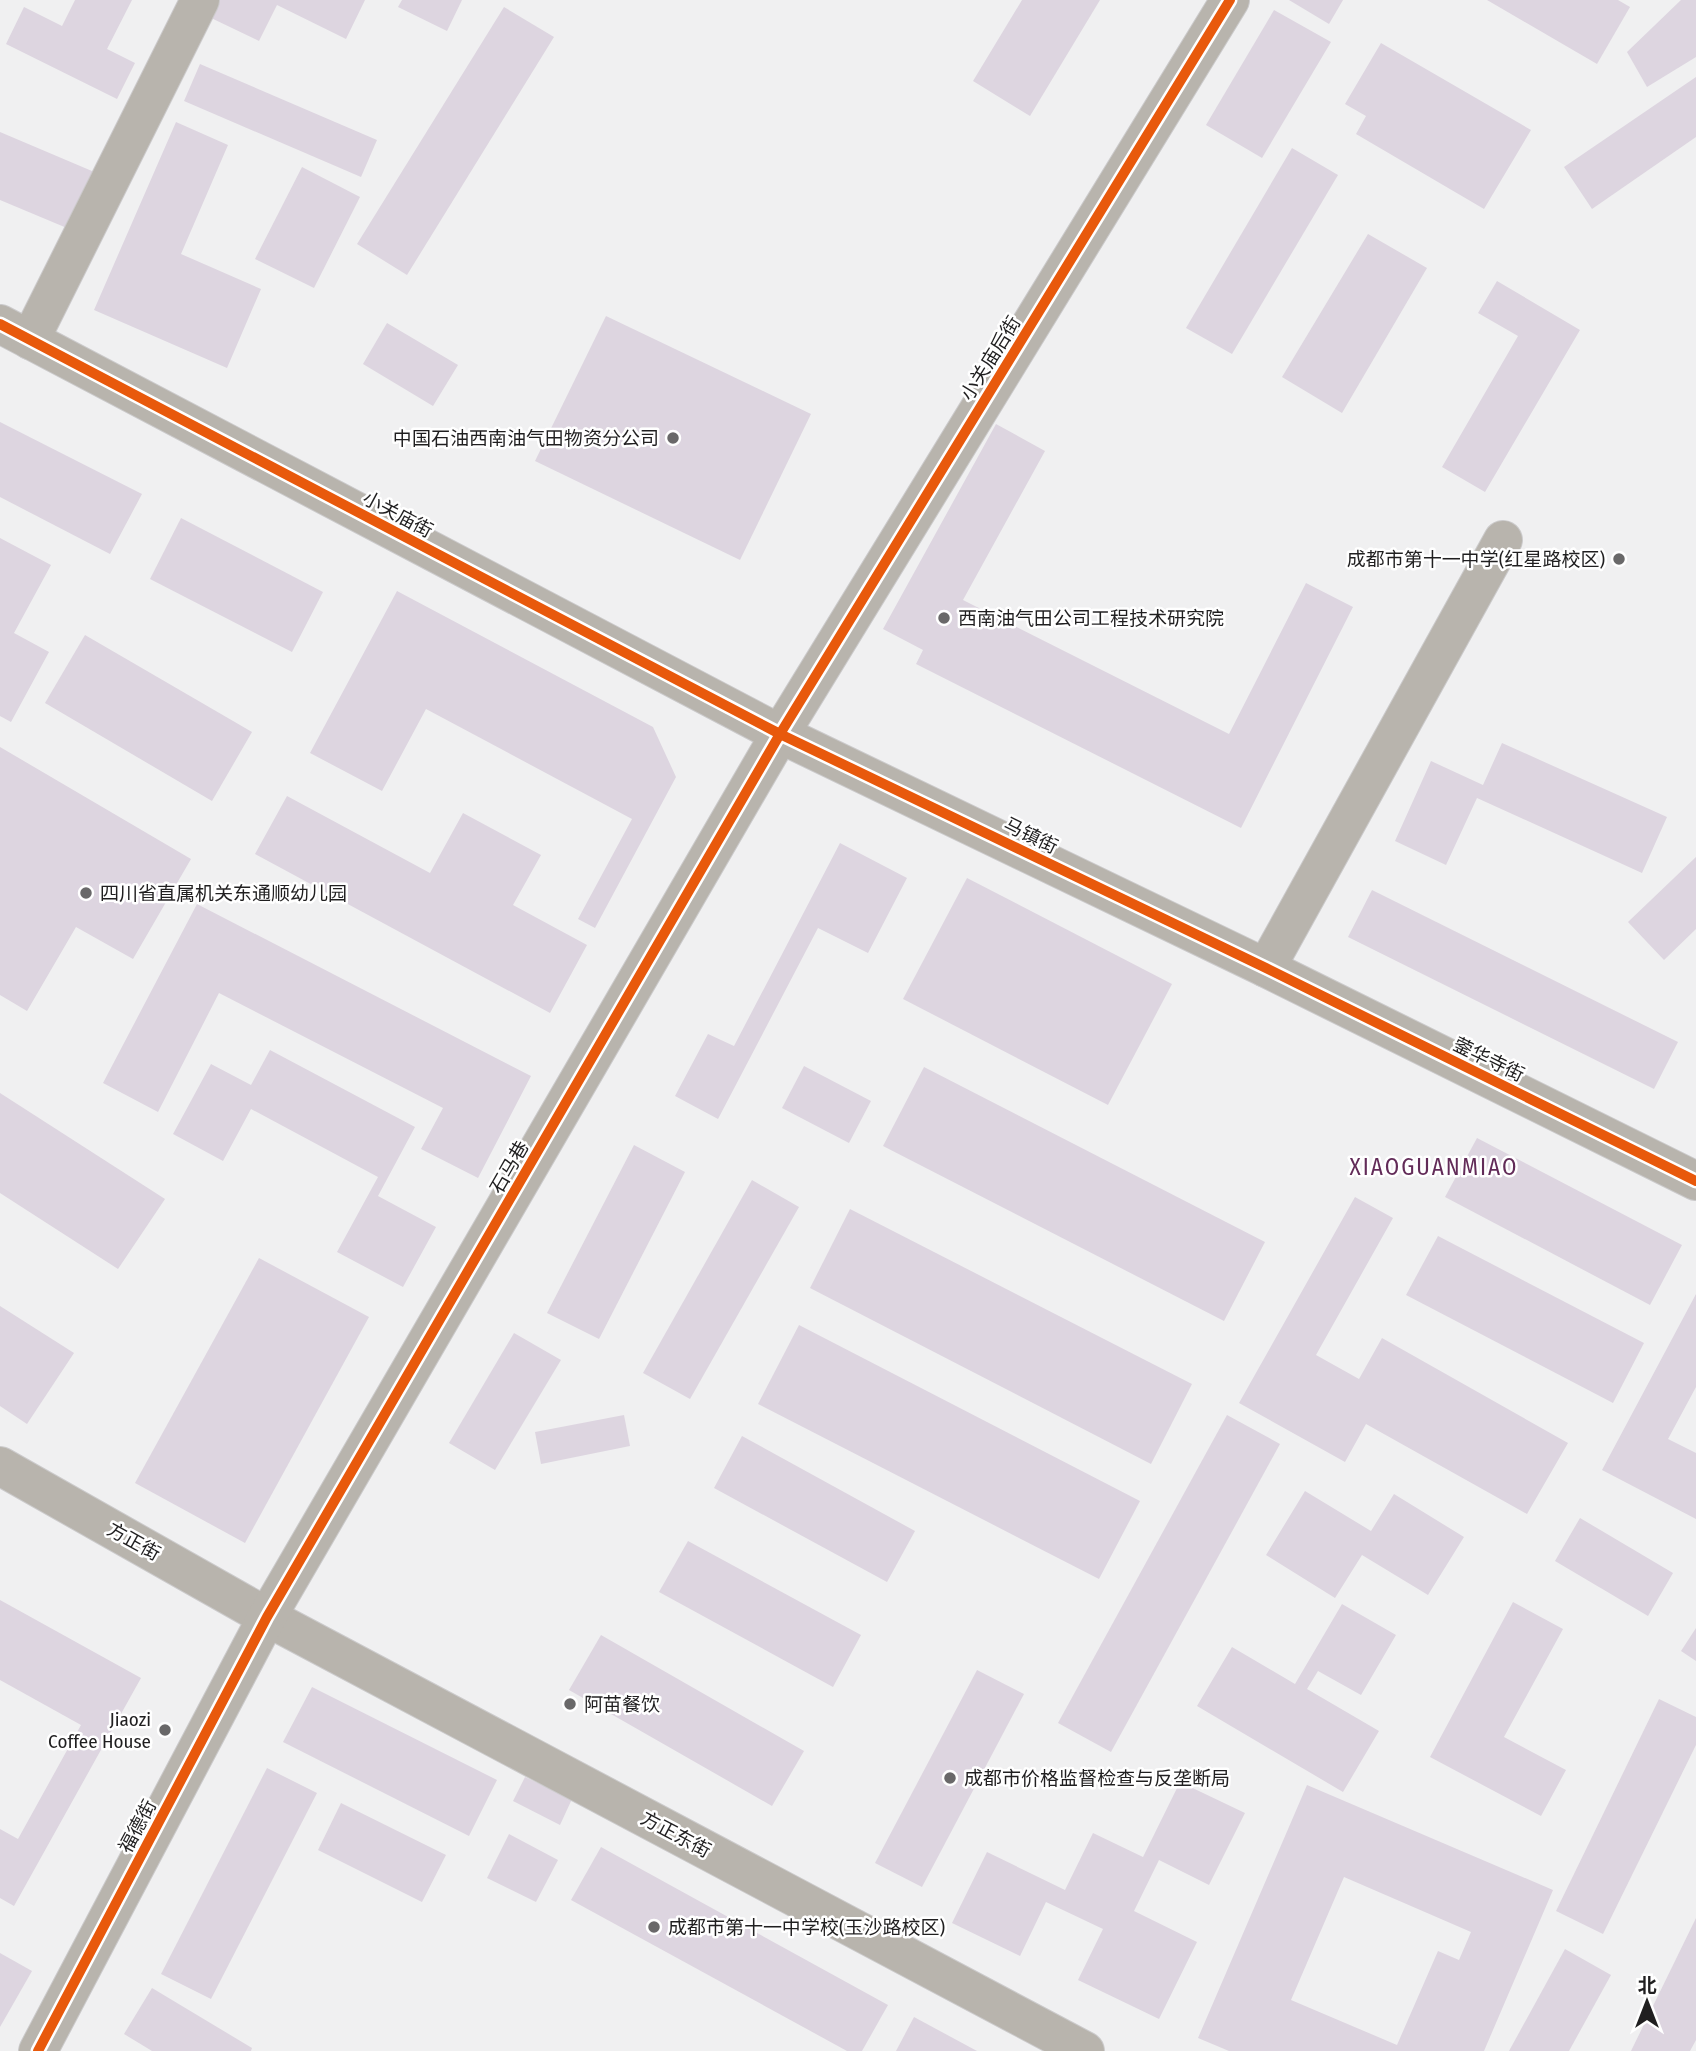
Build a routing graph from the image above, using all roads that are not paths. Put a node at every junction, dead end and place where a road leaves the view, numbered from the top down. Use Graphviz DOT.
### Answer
graph roads {
  1 [pos="200,0"];
  2 [pos="1230,0"];
  3 [pos="15,332"];
  4 [pos="1503,540"];
  5 [pos="780,734"];
  6 [pos="1266,968"];
  7 [pos="1696,1181"];
  8 [pos="0,1466"];
  9 [pos="267,1617"];
  10 [pos="38,2051"];
  11 [pos="1085,2051"];
  1 -- 3 [label="street"];
  2 -- 5 [label="street, 小关庙后街"];
  3 -- 5 [label="street, 小关庙街"];
  4 -- 6 [label="street"];
  5 -- 6 [label="street, 马镇街"];
  5 -- 9 [label="street, 石马巷"];
  6 -- 7 [label="street, 蓥华寺街"];
  8 -- 9 [label="street, 方正街"];
  9 -- 10 [label="street, 福德街"];
  9 -- 11 [label="street, 方正东街"];
}
